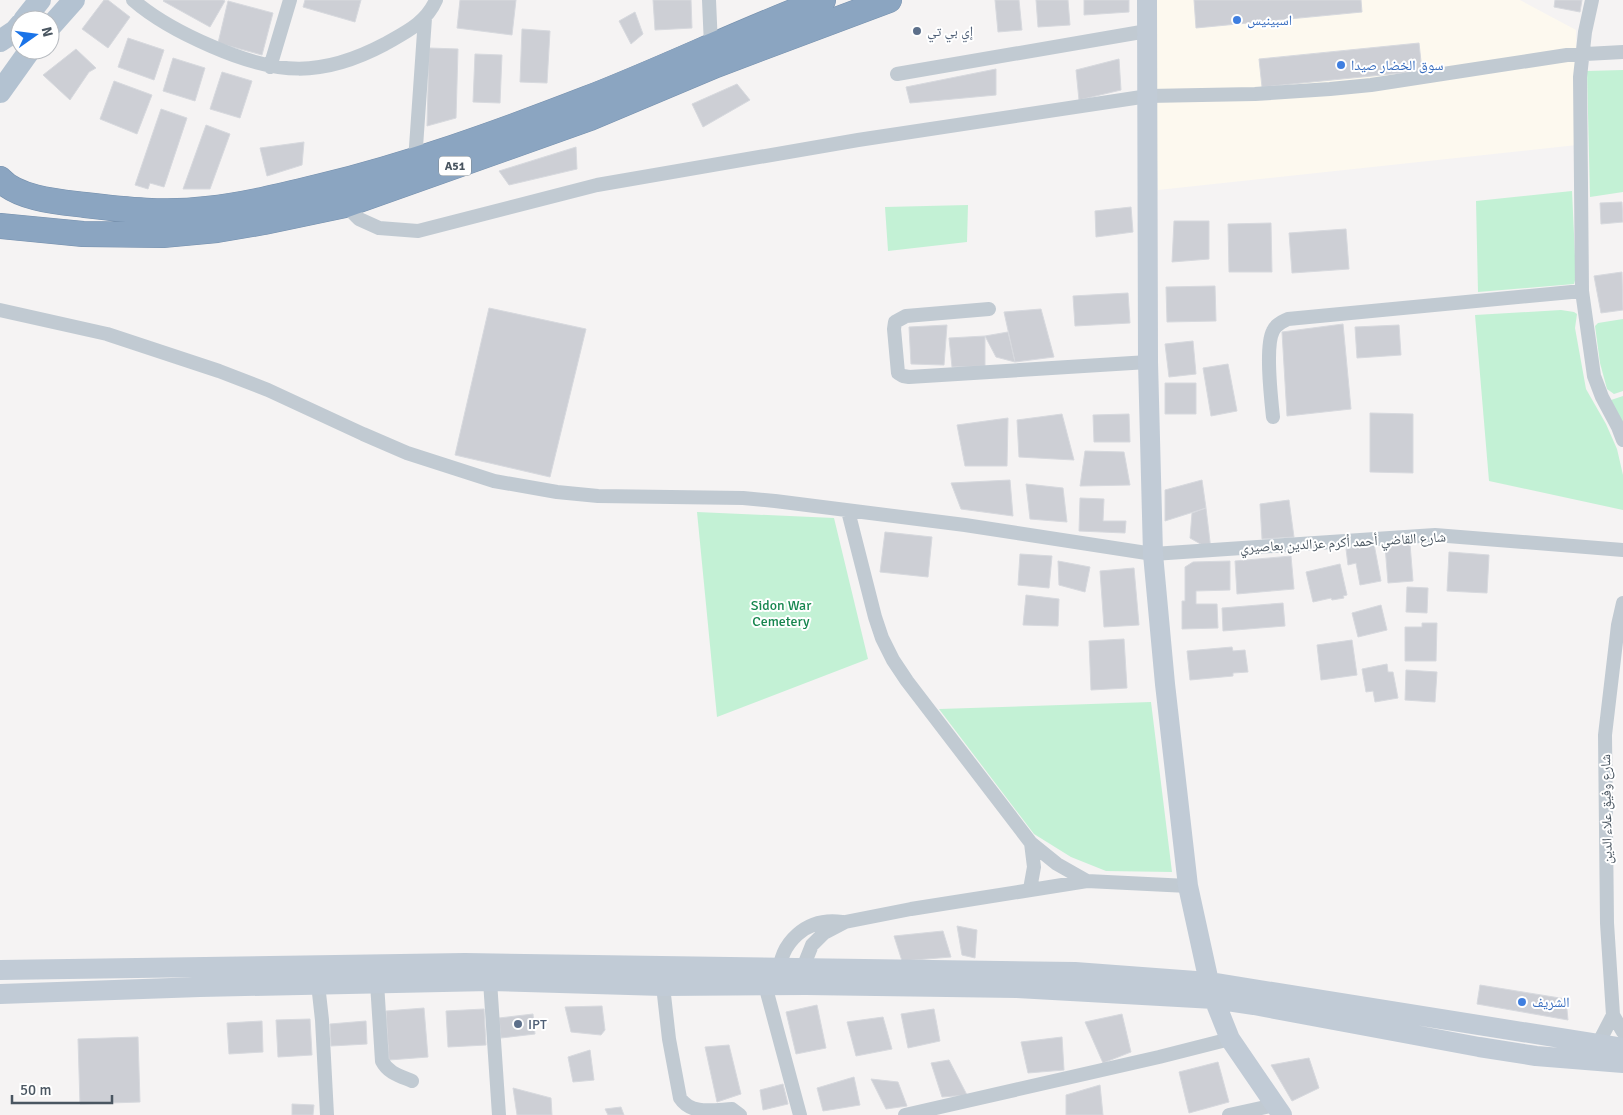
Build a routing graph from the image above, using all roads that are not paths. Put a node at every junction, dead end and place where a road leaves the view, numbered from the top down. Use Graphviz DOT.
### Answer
graph roads {
  1 [pos="40,0"];
  2 [pos="74,0"];
  3 [pos="133,0"];
  4 [pos="290,0"];
  5 [pos="436,0"];
  6 [pos="709,0"];
  7 [pos="889,0"];
  8 [pos="1147,0"];
  9 [pos="1592,0"];
  10 [pos="814,2"];
  11 [pos="32,10"];
  12 [pos="60,16"];
  13 [pos="425,18"];
  14 [pos="1147,31"];
  15 [pos="711,46"];
  16 [pos="1623,52"];
  17 [pos="1582,54"];
  18 [pos="23,60"];
  19 [pos="270,67"];
  20 [pos="897,74"];
  21 [pos="0,92"];
  22 [pos="1148,96"];
  23 [pos="415,161"];
  24 [pos="5,188"];
  25 [pos="345,205"];
  26 [pos="0,226"];
  27 [pos="1582,291"];
  28 [pos="989,309"];
  29 [pos="0,310"];
  30 [pos="1148,362"];
  31 [pos="1273,417"];
  32 [pos="1623,440"];
  33 [pos="848,511"];
  34 [pos="1623,550"];
  35 [pos="1153,554"];
  36 [pos="1623,603"];
  37 [pos="1031,843"];
  38 [pos="1087,881"];
  39 [pos="1188,886"];
  40 [pos="1030,889"];
  41 [pos="845,922"];
  42 [pos="200,966"];
  43 [pos="0,970"];
  44 [pos="460,972"];
  45 [pos="806,976"];
  46 [pos="774,979"];
  47 [pos="490,981"];
  48 [pos="377,983"];
  49 [pos="318,984"];
  50 [pos="664,986"];
  51 [pos="200,987"];
  52 [pos="1211,991"];
  53 [pos="0,994"];
  54 [pos="1613,1015"];
  55 [pos="1484,1027"];
  56 [pos="1623,1032"];
  57 [pos="1230,1039"];
  58 [pos="1598,1044"];
  59 [pos="1479,1047"];
  60 [pos="1623,1048"];
  61 [pos="1623,1063"];
  62 [pos="412,1081"];
  63 [pos="1278,1110"];
  64 [pos="1246,1113"];
  65 [pos="327,1115"];
  66 [pos="499,1115"];
  67 [pos="740,1115"];
  68 [pos="800,1115"];
  69 [pos="905,1115"];
  70 [pos="1229,1115"];
  1 -- 11 [label="main road"];
  2 -- 12 [label="main road"];
  3 -- 19 [label="street"];
  4 -- 19 [label="street"];
  5 -- 13 [label="street"];
  6 -- 15 [label="street"];
  7 -- 25 [label="highway, A51"];
  8 -- 14 [label="main road"];
  9 -- 17 [label="street"];
  10 -- 15 [label="highway, A51"];
  13 -- 19 [label="street"];
  13 -- 23 [label="street"];
  14 -- 20 [label="street"];
  14 -- 22 [label="main road"];
  15 -- 23 [label="highway, A51"];
  16 -- 17 [label="street"];
  17 -- 22 [label="street"];
  17 -- 27 [label="street"];
  18 -- 21 [label="main road"];
  22 -- 25 [label="street"];
  22 -- 30 [label="main road"];
  23 -- 24 [label="highway, A51"];
  25 -- 26 [label="highway, A51"];
  27 -- 31 [label="street"];
  27 -- 32 [label="street"];
  28 -- 30 [label="street"];
  29 -- 33 [label="street, شارع القاضي أحمد أكرم عزالدين بعاصيري"];
  30 -- 35 [label="main road"];
  33 -- 35 [label="street, شارع القاضي أحمد أكرم عزالدين بعاصيري"];
  33 -- 37 [label="street"];
  34 -- 35 [label="street, شارع القاضي أحمد أكرم عزالدين بعاصيري"];
  35 -- 39 [label="main road"];
  36 -- 54 [label="street, شارع وفيق علاء الدين"];
  37 -- 38 [label="street"];
  37 -- 40 [label="street"];
  38 -- 39 [label="street"];
  38 -- 40 [label="street"];
  39 -- 52 [label="main road"];
  40 -- 41 [label="street"];
  41 -- 45 [label="street"];
  41 -- 46 [label="street"];
  42 -- 43 [label="main road"];
  42 -- 44 [label="main road"];
  42 -- 51 [label="main road"];
  44 -- 46 [label="main road"];
  44 -- 47 [label="main road"];
  44 -- 48 [label="main road"];
  45 -- 46 [label="main road"];
  45 -- 52 [label="main road"];
  46 -- 50 [label="main road"];
  46 -- 68 [label="street"];
  47 -- 50 [label="main road"];
  47 -- 66 [label="street"];
  48 -- 49 [label="main road"];
  48 -- 62 [label="street"];
  49 -- 51 [label="main road"];
  49 -- 65 [label="street"];
  50 -- 67 [label="street"];
  51 -- 53 [label="main road"];
  52 -- 55 [label="main road"];
  52 -- 57 [label="main road"];
  52 -- 59 [label="main road"];
  54 -- 56 [label="street"];
  54 -- 58 [label="street"];
  55 -- 58 [label="main road"];
  55 -- 59 [label="main road"];
  57 -- 63 [label="main road"];
  57 -- 69 [label="street"];
  58 -- 60 [label="main road"];
  59 -- 61 [label="main road"];
  63 -- 64 [label="street"];
  64 -- 70 [label="street"];
}
